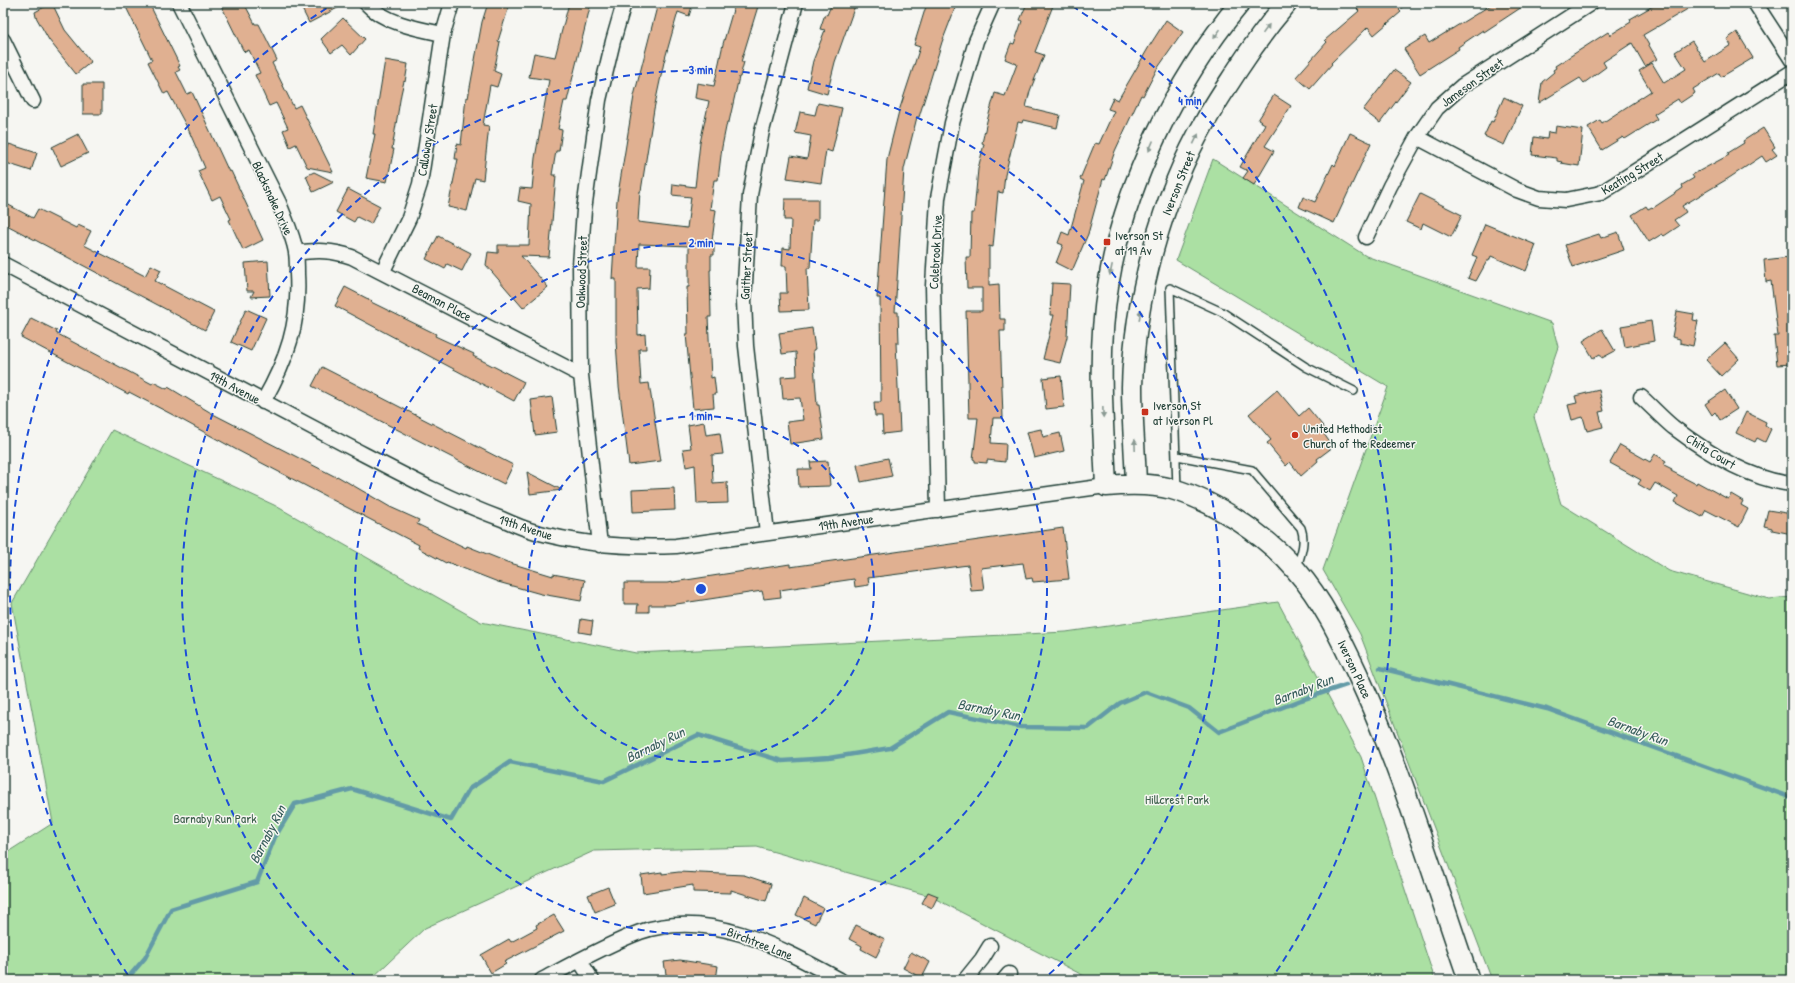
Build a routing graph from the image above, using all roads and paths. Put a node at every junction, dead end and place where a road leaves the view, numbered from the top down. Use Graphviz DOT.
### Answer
graph roads {
  1 [pos="179,3"];
  2 [pos="366,3"];
  3 [pos="452,3"];
  4 [pos="624,3"];
  5 [pos="796,3"];
  6 [pos="993,3"];
  7 [pos="1240,3"];
  8 [pos="1287,3"];
  9 [pos="1591,3"];
  10 [pos="1754,3"];
  11 [pos="443,34"];
  12 [pos="3,40"];
  13 [pos="1792,60"];
  14 [pos="1792,72"];
  15 [pos="33,100"];
  16 [pos="1416,137"];
  17 [pos="1366,237"];
  18 [pos="296,253"];
  19 [pos="3,264"];
  20 [pos="383,271"];
  21 [pos="581,375"];
  22 [pos="1354,391"];
  23 [pos="1642,397"];
  24 [pos="263,402"];
  25 [pos="1177,456"];
  26 [pos="1136,484"];
  27 [pos="1792,484"];
  28 [pos="1106,486"];
  29 [pos="1178,491"];
  30 [pos="938,510"];
  31 [pos="767,533"];
  32 [pos="600,545"];
  33 [pos="1296,570"];
  34 [pos="990,946"];
  35 [pos="580,961"];
  36 [pos="542,980"];
  37 [pos="592,980"];
  38 [pos="840,980"];
  39 [pos="965,980"];
  40 [pos="1469,980"];
  1 -- 18 [label="street, Blacksnake Drive"];
  2 -- 11 [label="street"];
  3 -- 11 [label="street, Calloway Street"];
  4 -- 21 [label="street, Oakwood Street"];
  5 -- 31 [label="street, Gaither Street"];
  6 -- 30 [label="street, Colebrook Drive"];
  7 -- 28 [label="main road, one-way"];
  26 -- 8 [label="main road, Iverson Street, one-way"];
  9 -- 16 [label="street, Jameson Street"];
  10 -- 13 [label="street"];
  11 -- 20 [label="street, Calloway Street"];
  12 -- 15 [label="street"];
  14 -- 16 [label="street, Keating Street"];
  16 -- 17 [label="street, Jameson Street"];
  18 -- 20 [label="street, Beaman Place"];
  18 -- 24 [label="street, Blacksnake Drive"];
  19 -- 24 [label="street, 19th Avenue"];
  20 -- 21 [label="street, Beaman Place"];
  21 -- 32 [label="street, Oakwood Street"];
  22 -- 25 [label="lane"];
  23 -- 27 [label="street, Chita Court"];
  24 -- 32 [label="street, 19th Avenue"];
  25 -- 29 [label="lane"];
  25 -- 33 [label="lane"];
  26 -- 28 [label="main road, Iverson Place"];
  26 -- 29 [label="main road, Iverson Place"];
  28 -- 30 [label="street, 19th Avenue"];
  29 -- 33 [label="main road, Iverson Place"];
  30 -- 31 [label="street, 19th Avenue"];
  31 -- 32 [label="street, 19th Avenue"];
  33 -- 40 [label="main road, Iverson Place"];
  34 -- 39 [label="street"];
  35 -- 36 [label="street, Birchtree Lane"];
  35 -- 37 [label="street"];
  35 -- 38 [label="street, Birchtree Lane"];
}
